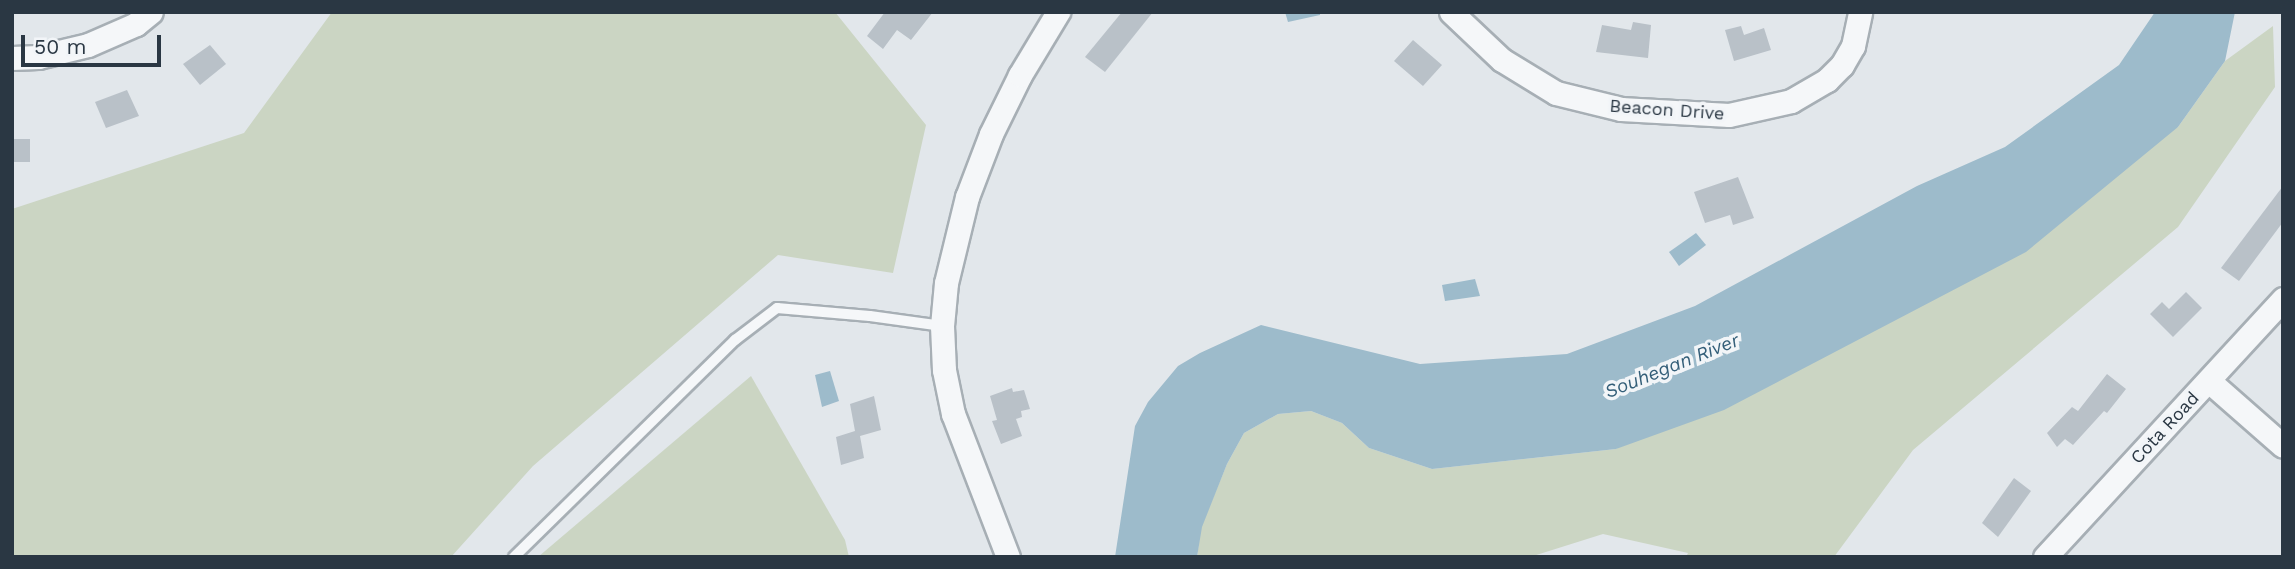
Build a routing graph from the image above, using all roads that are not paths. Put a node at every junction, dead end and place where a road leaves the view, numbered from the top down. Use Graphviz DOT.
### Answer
graph roads {
  1 [pos="151,12"];
  2 [pos="1058,12"];
  3 [pos="1451,12"];
  4 [pos="1860,12"];
  5 [pos="12,58"];
  6 [pos="2283,299"];
  7 [pos="942,326"];
  8 [pos="2209,382"];
  9 [pos="2283,446"];
  10 [pos="514,557"];
  11 [pos="1008,557"];
  12 [pos="2045,557"];
  1 -- 5 [label="street"];
  2 -- 7 [label="street"];
  3 -- 4 [label="street, Beacon Drive"];
  6 -- 8 [label="street, Cota Road"];
  7 -- 10 [label="lane"];
  7 -- 11 [label="street"];
  8 -- 9 [label="street"];
  8 -- 12 [label="street, Cota Road"];
}
